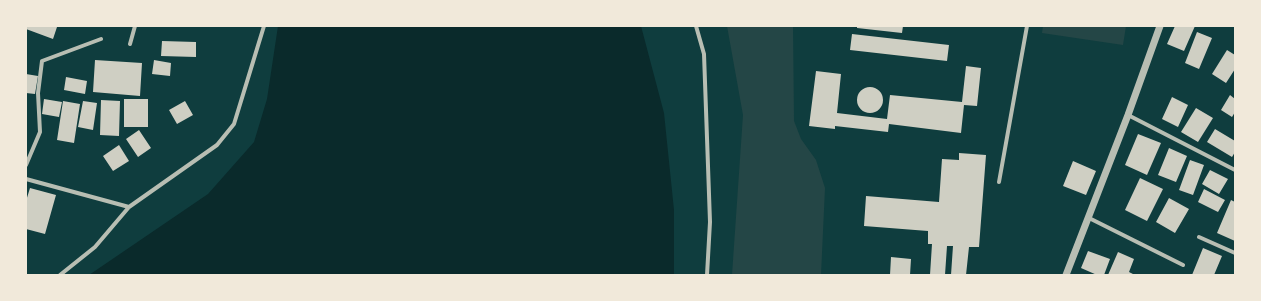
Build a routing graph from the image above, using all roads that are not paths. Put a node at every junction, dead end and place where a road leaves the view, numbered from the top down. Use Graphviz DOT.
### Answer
graph roads {
  1 [pos="135,26"];
  2 [pos="264,26"];
  3 [pos="696,26"];
  4 [pos="1027,26"];
  5 [pos="1160,26"];
  6 [pos="101,39"];
  7 [pos="130,44"];
  8 [pos="1128,115"];
  9 [pos="26,165"];
  10 [pos="1235,169"];
  11 [pos="26,179"];
  12 [pos="999,182"];
  13 [pos="129,207"];
  14 [pos="1089,218"];
  15 [pos="1199,237"];
  16 [pos="1235,253"];
  17 [pos="1183,265"];
  18 [pos="60,275"];
  19 [pos="707,275"];
  20 [pos="1066,275"];
  1 -- 7 [label="street"];
  2 -- 13 [label="street"];
  3 -- 19 [label="street"];
  4 -- 12 [label="street"];
  5 -- 8 [label="street"];
  6 -- 9 [label="street"];
  8 -- 10 [label="street"];
  8 -- 14 [label="street"];
  11 -- 13 [label="street"];
  13 -- 18 [label="street"];
  14 -- 17 [label="street"];
  14 -- 20 [label="street"];
  15 -- 16 [label="street"];
}
